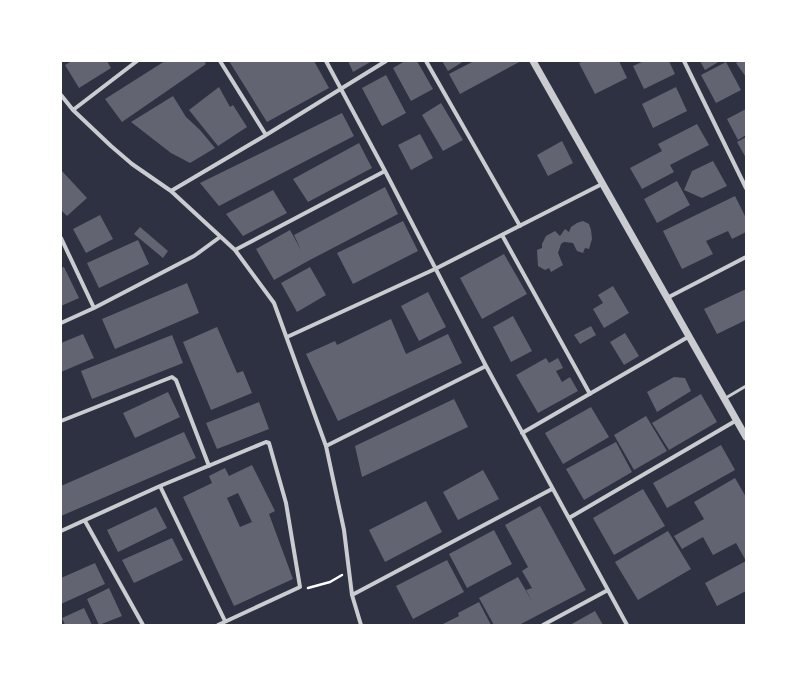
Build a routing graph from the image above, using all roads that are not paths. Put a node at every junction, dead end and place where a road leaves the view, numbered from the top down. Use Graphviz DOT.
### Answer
graph roads {
  1 [pos="137,61"];
  2 [pos="220,61"];
  3 [pos="326,61"];
  4 [pos="386,61"];
  5 [pos="426,61"];
  6 [pos="533,61"];
  7 [pos="684,61"];
  8 [pos="341,89"];
  9 [pos="61,95"];
  10 [pos="73,110"];
  11 [pos="266,135"];
  12 [pos="385,171"];
  13 [pos="602,184"];
  14 [pos="746,188"];
  15 [pos="171,191"];
  16 [pos="520,226"];
  17 [pos="502,235"];
  18 [pos="220,237"];
  19 [pos="61,238"];
  20 [pos="235,250"];
  21 [pos="746,257"];
  22 [pos="435,269"];
  23 [pos="667,298"];
  24 [pos="94,308"];
  25 [pos="61,323"];
  26 [pos="287,337"];
  27 [pos="688,337"];
  28 [pos="486,366"];
  29 [pos="746,386"];
  30 [pos="590,394"];
  31 [pos="724,399"];
  32 [pos="737,420"];
  33 [pos="61,421"];
  34 [pos="522,433"];
  35 [pos="746,437"];
  36 [pos="326,446"];
  37 [pos="209,466"];
  38 [pos="160,486"];
  39 [pos="552,489"];
  40 [pos="569,518"];
  41 [pos="85,521"];
  42 [pos="61,531"];
  43 [pos="608,590"];
  44 [pos="352,595"];
  45 [pos="225,621"];
  46 [pos="143,625"];
  47 [pos="218,625"];
  48 [pos="362,625"];
  49 [pos="543,625"];
  50 [pos="627,625"];
  1 -- 10 [label="street"];
  2 -- 11 [label="street"];
  3 -- 8 [label="street"];
  4 -- 8 [label="street"];
  5 -- 16 [label="street"];
  6 -- 13 [label="street"];
  7 -- 14 [label="street"];
  8 -- 11 [label="street"];
  8 -- 12 [label="street"];
  9 -- 10 [label="street"];
  10 -- 15 [label="street"];
  11 -- 15 [label="street"];
  12 -- 20 [label="street"];
  12 -- 22 [label="street"];
  13 -- 16 [label="street"];
  13 -- 23 [label="street"];
  15 -- 18 [label="street"];
  16 -- 17 [label="street"];
  17 -- 22 [label="street"];
  17 -- 30 [label="street"];
  18 -- 20 [label="street"];
  18 -- 24 [label="street"];
  19 -- 24 [label="street"];
  20 -- 26 [label="street"];
  21 -- 23 [label="street"];
  22 -- 26 [label="street"];
  22 -- 28 [label="street"];
  23 -- 27 [label="street"];
  24 -- 25 [label="street"];
  26 -- 36 [label="street"];
  27 -- 30 [label="street"];
  27 -- 31 [label="street"];
  28 -- 34 [label="street"];
  28 -- 36 [label="street"];
  29 -- 31 [label="lane"];
  30 -- 34 [label="street"];
  31 -- 32 [label="street"];
  32 -- 35 [label="street"];
  32 -- 40 [label="street"];
  33 -- 37 [label="street"];
  34 -- 39 [label="street"];
  36 -- 44 [label="street"];
  37 -- 38 [label="street"];
  37 -- 45 [label="street"];
  38 -- 41 [label="street"];
  38 -- 45 [label="street"];
  39 -- 40 [label="street"];
  39 -- 44 [label="street"];
  40 -- 43 [label="street"];
  41 -- 42 [label="street"];
  41 -- 46 [label="street"];
  43 -- 49 [label="street"];
  43 -- 50 [label="street"];
  44 -- 48 [label="street"];
  45 -- 47 [label="street"];
}
